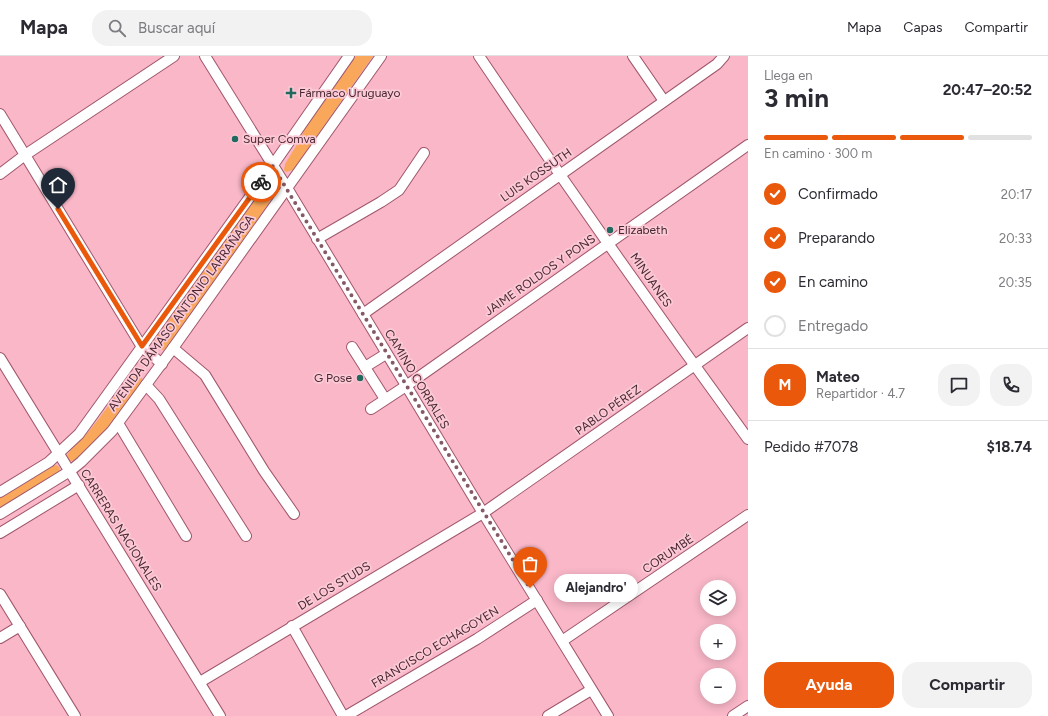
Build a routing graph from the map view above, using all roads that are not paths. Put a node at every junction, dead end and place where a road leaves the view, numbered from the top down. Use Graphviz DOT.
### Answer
graph roads {
  1 [pos="174,56"];
  2 [pos="205,56"];
  3 [pos="349,56"];
  4 [pos="381,56"];
  5 [pos="478,56"];
  6 [pos="633,56"];
  7 [pos="724,56"];
  8 [pos="664,101"];
  9 [pos="0,114"];
  10 [pos="748,145"];
  11 [pos="424,153"];
  12 [pos="25,155"];
  13 [pos="272,165"];
  14 [pos="0,174"];
  15 [pos="559,175"];
  16 [pos="287,188"];
  17 [pos="317,239"];
  18 [pos="608,242"];
  19 [pos="363,314"];
  20 [pos="748,328"];
  21 [pos="142,346"];
  22 [pos="352,347"];
  23 [pos="173,348"];
  24 [pos="386,354"];
  25 [pos="0,358"];
  26 [pos="162,364"];
  27 [pos="695,366"];
  28 [pos="365,367"];
  29 [pos="146,385"];
  30 [pos="406,386"];
  31 [pos="385,399"];
  32 [pos="371,409"];
  33 [pos="118,423"];
  34 [pos="748,439"];
  35 [pos="59,453"];
  36 [pos="70,471"];
  37 [pos="79,485"];
  38 [pos="0,492"];
  39 [pos="483,513"];
  40 [pos="0,514"];
  41 [pos="294,514"];
  42 [pos="748,515"];
  43 [pos="0,533"];
  44 [pos="186,536"];
  45 [pos="246,536"];
  46 [pos="0,594"];
  47 [pos="537,600"];
  48 [pos="20,626"];
  49 [pos="292,626"];
  50 [pos="0,638"];
  51 [pos="562,640"];
  52 [pos="200,682"];
  53 [pos="591,690"];
  54 [pos="748,706"];
  55 [pos="75,716"];
  56 [pos="220,716"];
  57 [pos="345,716"];
  58 [pos="548,716"];
  59 [pos="608,716"];
  60 [pos="733,716"];
  1 -- 12 [label="street"];
  2 -- 13 [label="street, CAMINO CORRALES"];
  3 -- 13 [label="street, AVENIDA DÁMASO ANTONIO LARRAÑAGA"];
  4 -- 16 [label="street, AVENIDA DÁMASO ANTONIO LARRAÑAGA"];
  5 -- 15 [label="street, MINUANES"];
  6 -- 8 [label="street"];
  7 -- 8 [label="street, LUIS KOSSUTH"];
  8 -- 15 [label="street, LUIS KOSSUTH"];
  9 -- 12 [label="street"];
  10 -- 18 [label="street, JAIME ROLDOS Y PONS"];
  11 -- 17 [label="street"];
  12 -- 14 [label="street"];
  12 -- 21 [label="street"];
  13 -- 16 [label="street, CAMINO CORRALES"];
  13 -- 21 [label="street, AVENIDA DÁMASO ANTONIO LARRAÑAGA"];
  15 -- 18 [label="street, MINUANES"];
  15 -- 19 [label="street, LUIS KOSSUTH"];
  16 -- 17 [label="street, CAMINO CORRALES"];
  16 -- 23 [label="street, AVENIDA DÁMASO ANTONIO LARRAÑAGA"];
  17 -- 19 [label="street, CAMINO CORRALES"];
  18 -- 27 [label="street, MINUANES"];
  18 -- 30 [label="street, JAIME ROLDOS Y PONS"];
  19 -- 24 [label="street, CAMINO CORRALES"];
  20 -- 27 [label="street, PABLO PÉREZ"];
  21 -- 26 [label="street"];
  21 -- 35 [label="street, AVENIDA DÁMASO ANTONIO LARRAÑAGA"];
  22 -- 28 [label="street"];
  23 -- 26 [label="street, AVENIDA DÁMASO ANTONIO LARRAÑAGA"];
  23 -- 41 [label="street"];
  24 -- 28 [label="street"];
  24 -- 30 [label="street, CAMINO CORRALES"];
  25 -- 35 [label="street, CARRERAS NACIONALES"];
  26 -- 29 [label="street, AVENIDA DÁMASO ANTONIO LARRAÑAGA"];
  27 -- 34 [label="street, MINUANES"];
  27 -- 39 [label="street, PABLO PÉREZ"];
  28 -- 31 [label="street"];
  29 -- 33 [label="street, AVENIDA DÁMASO ANTONIO LARRAÑAGA"];
  29 -- 45 [label="street"];
  30 -- 31 [label="street, JAIME ROLDOS Y PONS"];
  30 -- 39 [label="street, CAMINO CORRALES"];
  31 -- 32 [label="street, JAIME ROLDOS Y PONS"];
  33 -- 36 [label="street, AVENIDA DÁMASO ANTONIO LARRAÑAGA"];
  33 -- 44 [label="street"];
  35 -- 36 [label="street, CARRERAS NACIONALES"];
  35 -- 38 [label="street, AVENIDA DÁMASO ANTONIO LARRAÑAGA"];
  36 -- 37 [label="street, CARRERAS NACIONALES"];
  36 -- 40 [label="street, AVENIDA DÁMASO ANTONIO LARRAÑAGA"];
  37 -- 43 [label="street"];
  37 -- 52 [label="street, CARRERAS NACIONALES"];
  39 -- 47 [label="street, CAMINO CORRALES"];
  39 -- 49 [label="street, DE LOS STUDS"];
  42 -- 51 [label="street, CORUMBÉ"];
  46 -- 48 [label="street"];
  47 -- 51 [label="street, CAMINO CORRALES"];
  47 -- 57 [label="street, FRANCISCO ECHAGOYEN"];
  48 -- 50 [label="street"];
  48 -- 55 [label="street"];
  49 -- 52 [label="street, DE LOS STUDS"];
  49 -- 57 [label="street"];
  51 -- 53 [label="street, CAMINO CORRALES"];
  52 -- 56 [label="street, CARRERAS NACIONALES"];
  53 -- 58 [label="street"];
  53 -- 59 [label="street, CAMINO CORRALES"];
  54 -- 60 [label="street"];
}
